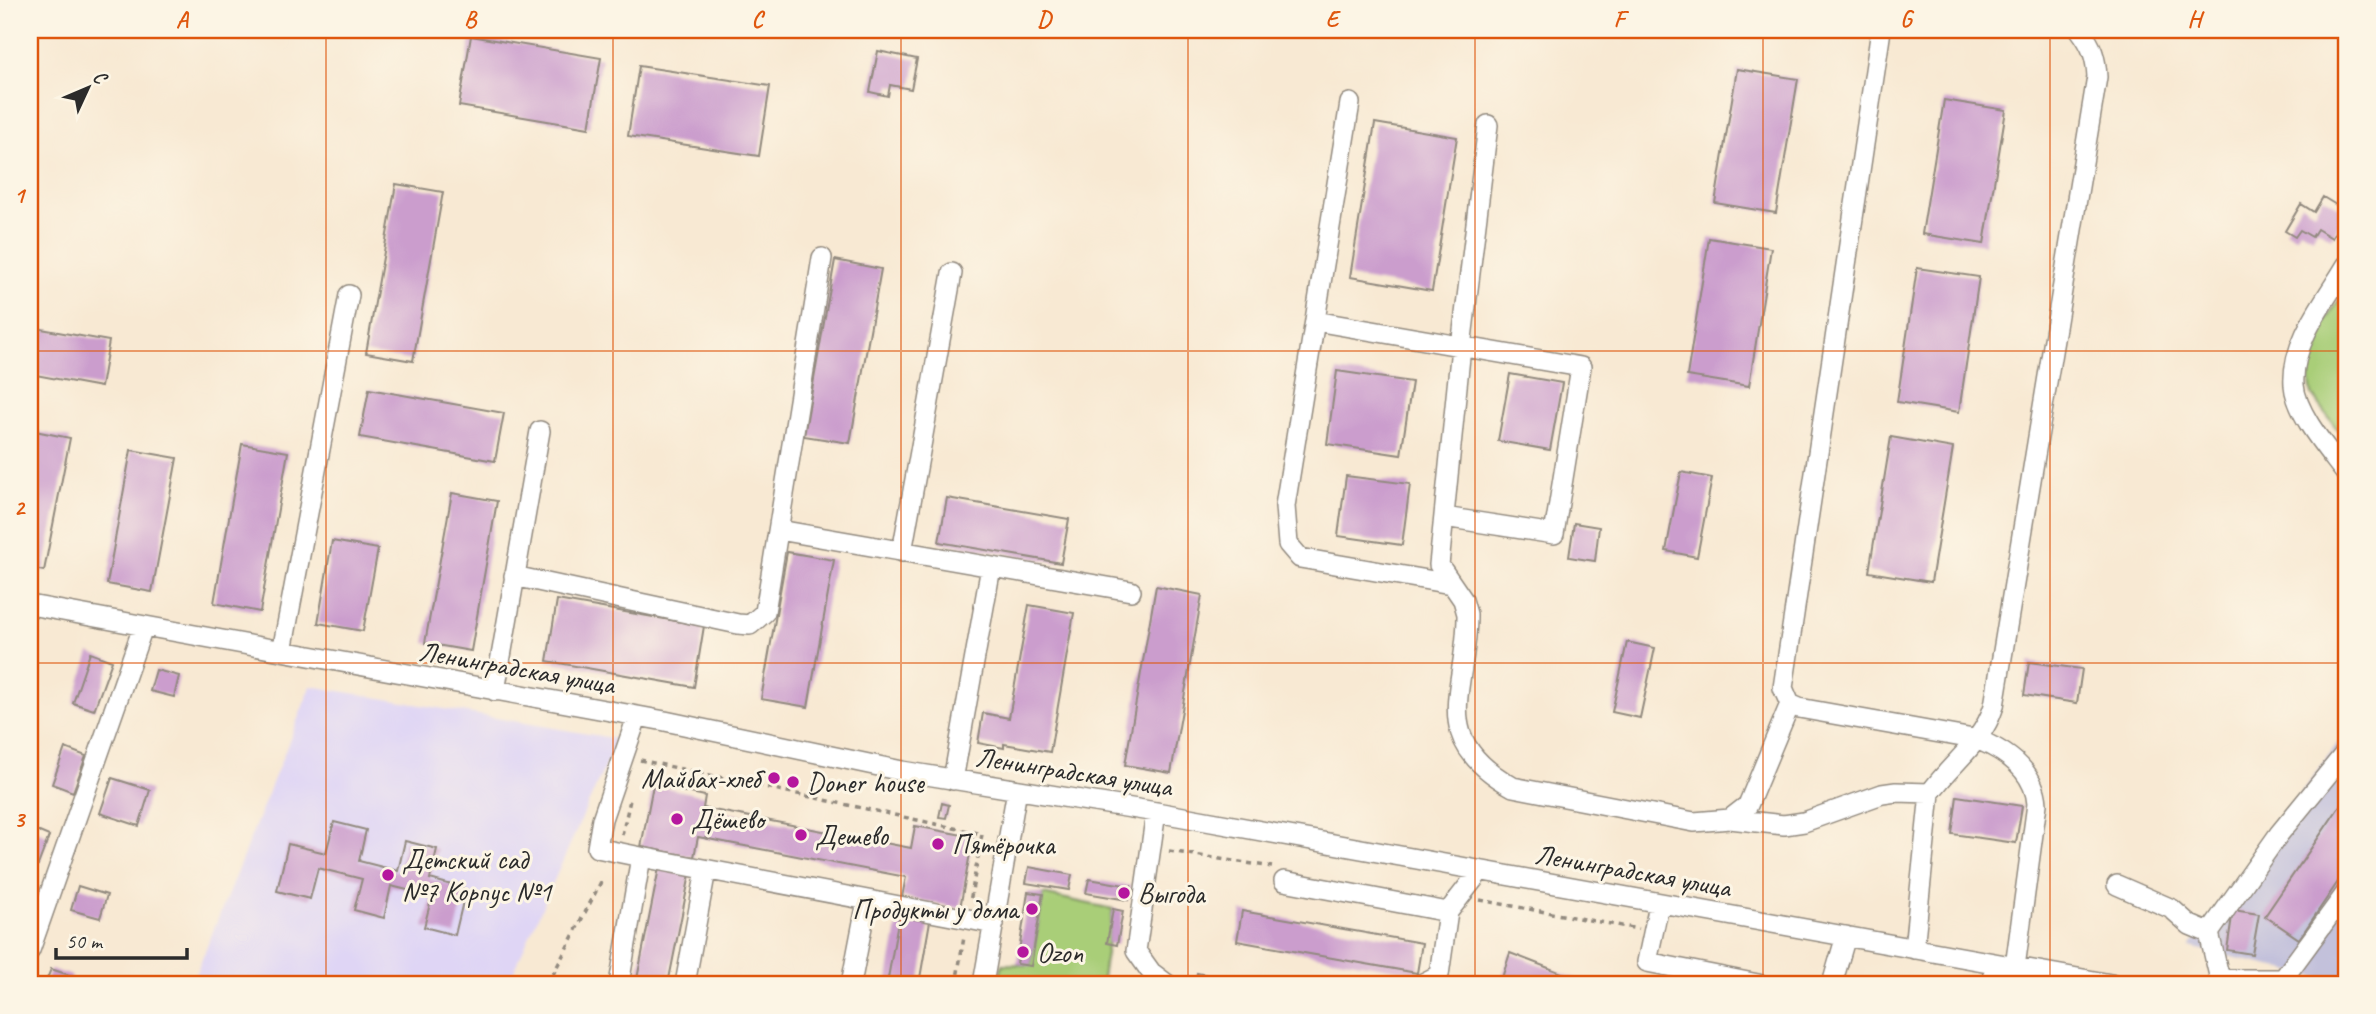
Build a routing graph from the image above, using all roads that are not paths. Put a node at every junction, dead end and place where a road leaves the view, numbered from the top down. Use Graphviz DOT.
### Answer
graph roads {
  1 [pos="1881,30"];
  2 [pos="2080,30"];
  3 [pos="1350,103"];
  4 [pos="1488,125"];
  5 [pos="822,258"];
  6 [pos="2346,266"];
  7 [pos="952,273"];
  8 [pos="349,295"];
  9 [pos="1315,321"];
  10 [pos="1461,347"];
  11 [pos="540,431"];
  12 [pos="2346,474"];
  13 [pos="1444,517"];
  14 [pos="779,530"];
  15 [pos="902,552"];
  16 [pos="991,567"];
  17 [pos="514,576"];
  18 [pos="1451,584"];
  19 [pos="1131,591"];
  20 [pos="30,605"];
  21 [pos="143,626"];
  22 [pos="282,650"];
  23 [pos="495,691"];
  24 [pos="1790,704"];
  25 [pos="637,717"];
  26 [pos="1979,740"];
  27 [pos="2346,752"];
  28 [pos="953,779"];
  29 [pos="1017,790"];
  30 [pos="1930,793"];
  31 [pos="1156,812"];
  32 [pos="1730,819"];
  33 [pos="641,857"];
  34 [pos="706,870"];
  35 [pos="1480,871"];
  36 [pos="1284,881"];
  37 [pos="2117,885"];
  38 [pos="2346,893"];
  39 [pos="867,901"];
  40 [pos="1659,905"];
  41 [pos="1448,912"];
  42 [pos="994,924"];
  43 [pos="2209,933"];
  44 [pos="1846,936"];
  45 [pos="1914,948"];
  46 [pos="30,950"];
  47 [pos="2007,965"];
  48 [pos="2221,982"];
  49 [pos="619,984"];
  50 [pos="685,984"];
  51 [pos="851,984"];
  52 [pos="984,984"];
  53 [pos="1167,984"];
  54 [pos="1420,984"];
  55 [pos="1758,984"];
  56 [pos="1832,984"];
  57 [pos="1989,984"];
  58 [pos="2111,984"];
  1 -- 24 [label="street"];
  2 -- 26 [label="street"];
  3 -- 9 [label="street"];
  4 -- 10 [label="street"];
  5 -- 14 [label="street"];
  6 -- 12 [label="street"];
  7 -- 15 [label="street"];
  8 -- 22 [label="street"];
  9 -- 10 [label="street"];
  9 -- 18 [label="street"];
  10 -- 13 [label="street"];
  10 -- 13 [label="street"];
  11 -- 17 [label="street"];
  13 -- 18 [label="street"];
  14 -- 15 [label="street"];
  14 -- 17 [label="street"];
  15 -- 16 [label="street"];
  16 -- 19 [label="street"];
  16 -- 28 [label="street"];
  17 -- 23 [label="street"];
  18 -- 32 [label="street"];
  20 -- 21 [label="street, Ленинградская улица"];
  21 -- 22 [label="street, Ленинградская улица"];
  21 -- 46 [label="street"];
  22 -- 23 [label="street, Ленинградская улица"];
  23 -- 25 [label="street, Ленинградская улица"];
  24 -- 26 [label="street"];
  24 -- 32 [label="street"];
  25 -- 28 [label="street, Ленинградская улица"];
  25 -- 33 [label="street"];
  26 -- 30 [label="street"];
  26 -- 47 [label="street"];
  27 -- 43 [label="street"];
  28 -- 29 [label="street, Ленинградская улица"];
  29 -- 31 [label="street, Ленинградская улица"];
  29 -- 42 [label="street"];
  30 -- 32 [label="street"];
  30 -- 45 [label="street"];
  31 -- 35 [label="street, Ленинградская улица"];
  31 -- 53 [label="street"];
  33 -- 34 [label="street"];
  33 -- 49 [label="street"];
  34 -- 39 [label="street"];
  34 -- 50 [label="street"];
  35 -- 40 [label="street, Ленинградская улица"];
  35 -- 41 [label="street"];
  36 -- 41 [label="street"];
  37 -- 43 [label="street"];
  38 -- 48 [label="street"];
  39 -- 42 [label="street"];
  39 -- 51 [label="street"];
  40 -- 44 [label="street, Ленинградская улица"];
  40 -- 55 [label="street"];
  41 -- 54 [label="street"];
  42 -- 52 [label="street"];
  43 -- 48 [label="street"];
  44 -- 45 [label="street, Ленинградская улица"];
  44 -- 56 [label="street"];
  45 -- 47 [label="street, Ленинградская улица"];
  47 -- 57 [label="street"];
  47 -- 58 [label="street, Ленинградская улица"];
}
